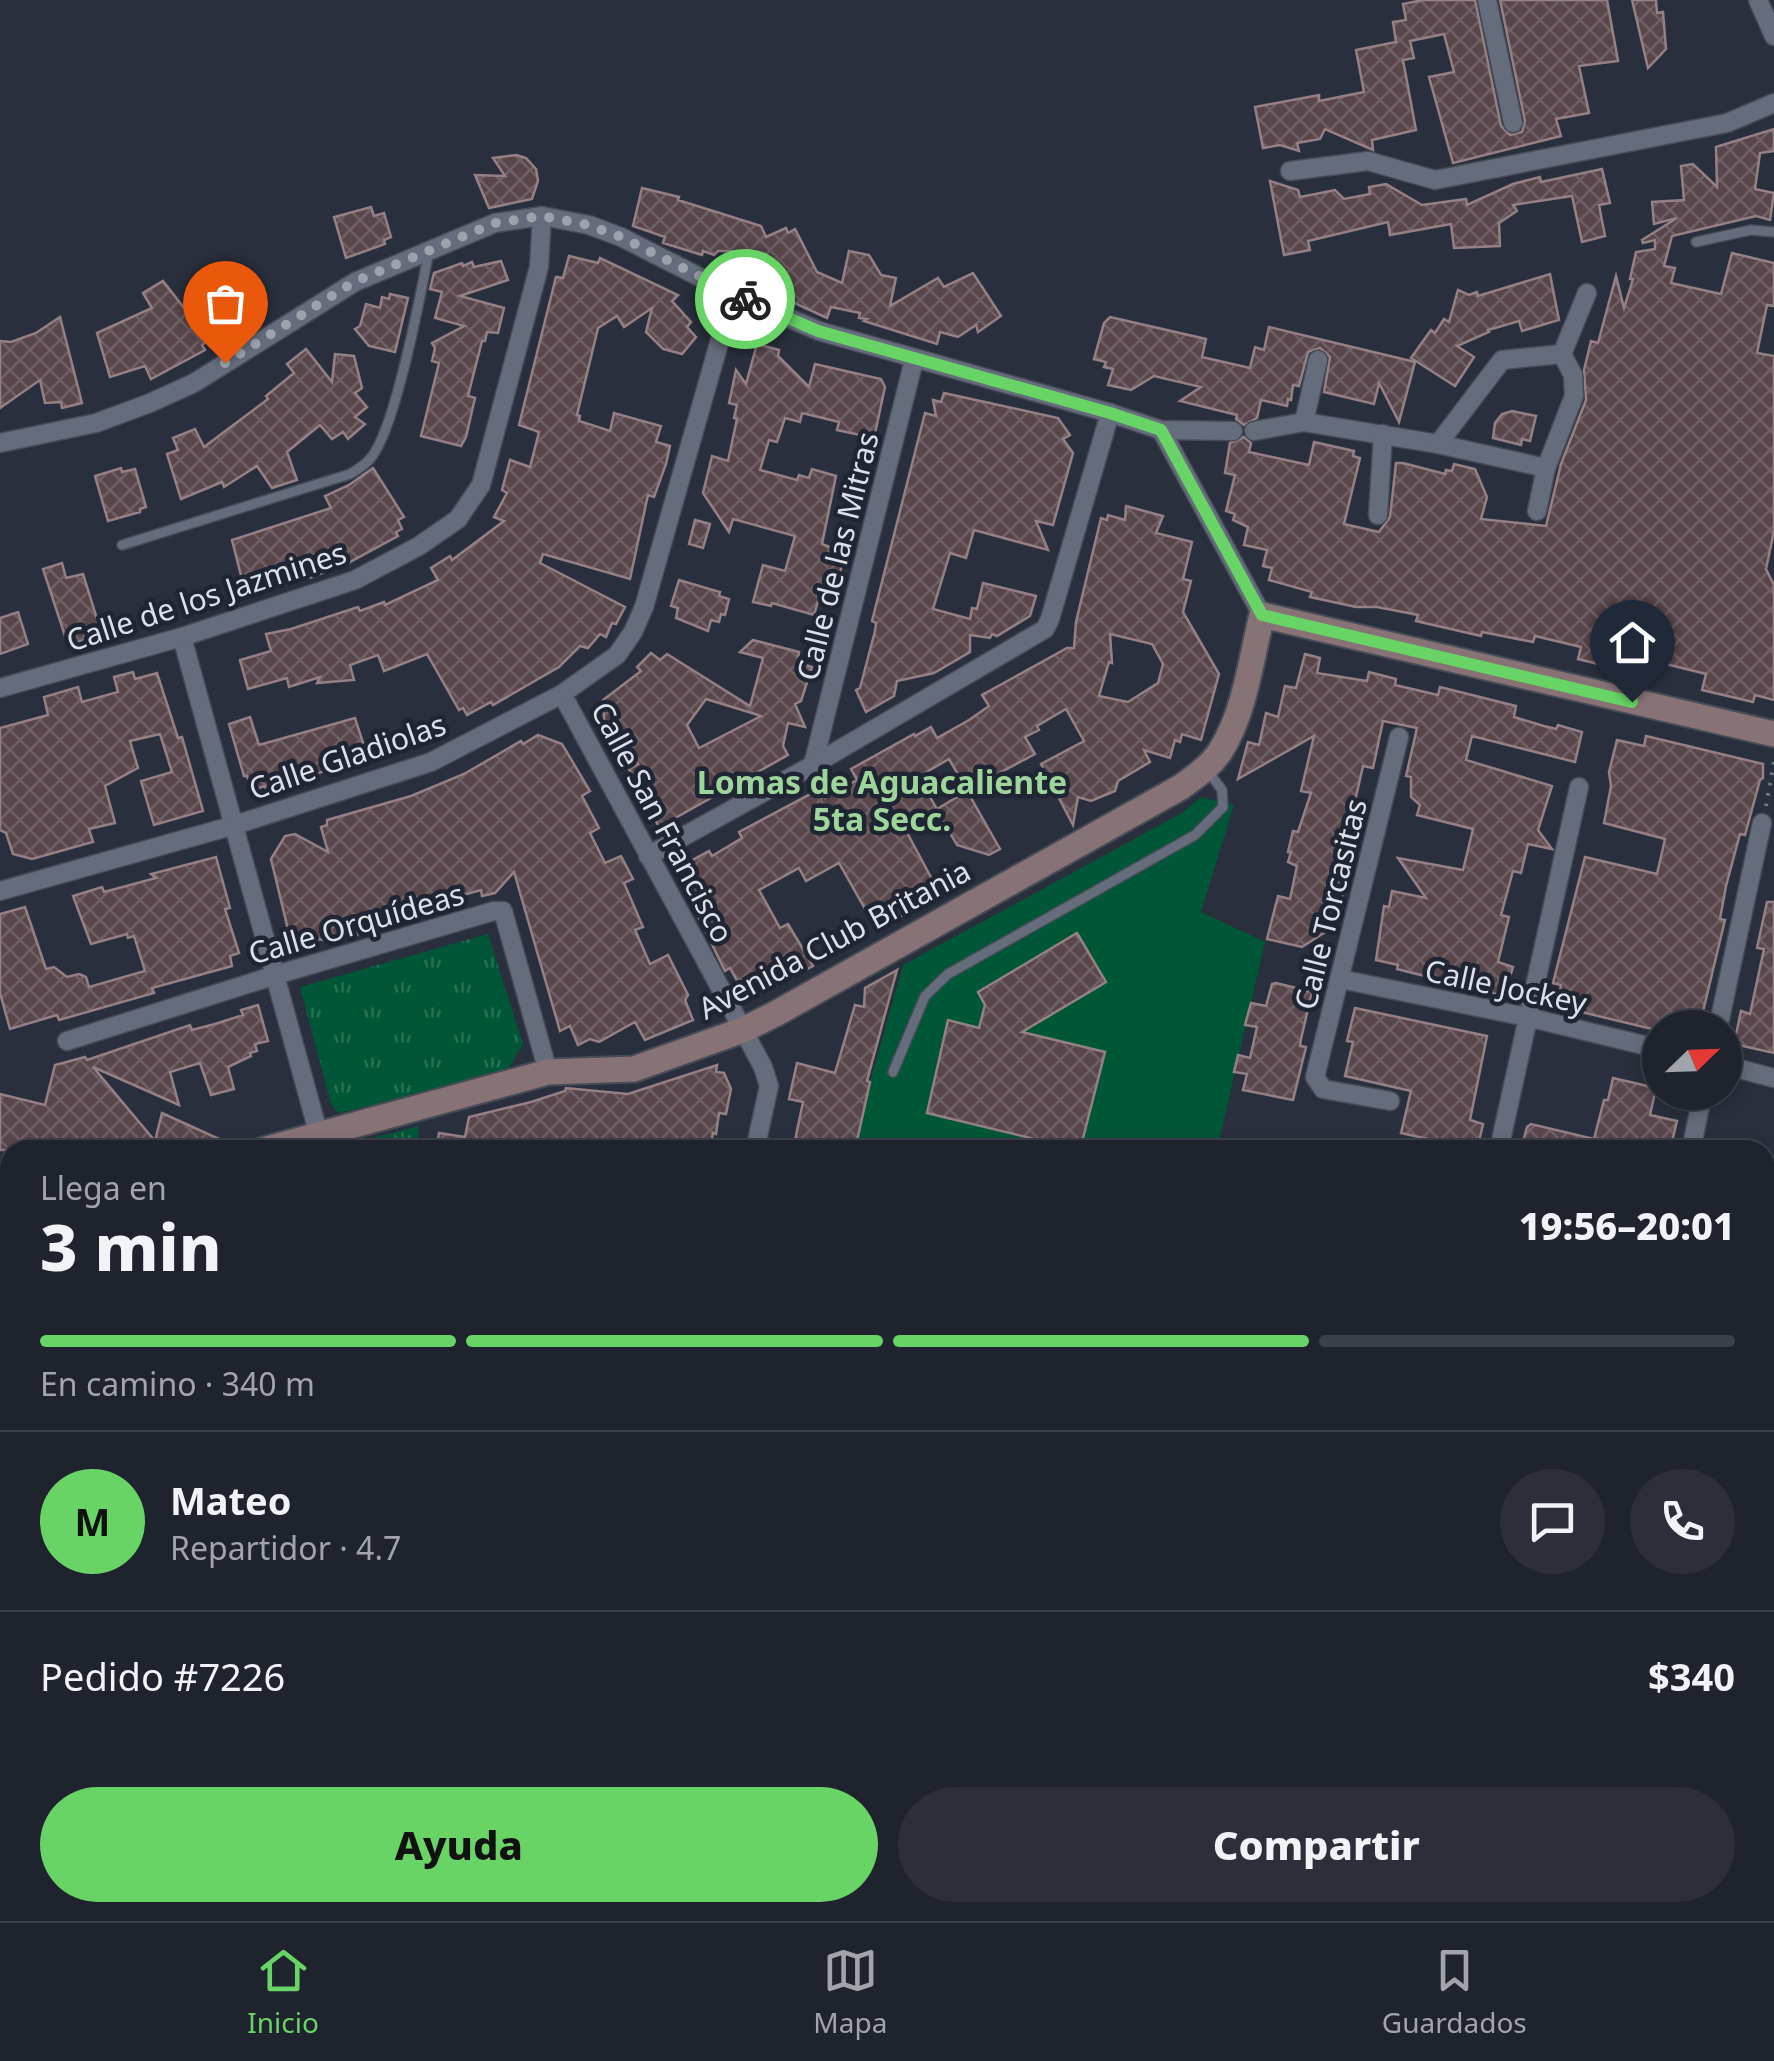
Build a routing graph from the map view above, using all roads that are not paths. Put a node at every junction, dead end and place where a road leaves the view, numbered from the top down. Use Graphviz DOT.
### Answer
graph roads {
  1 [pos="1488,0"];
  2 [pos="1758,0"];
  3 [pos="1774,36"];
  4 [pos="1774,103"];
  5 [pos="1513,123"];
  6 [pos="1290,172"];
  7 [pos="542,216"];
  8 [pos="1774,232"];
  9 [pos="1696,242"];
  10 [pos="429,248"];
  11 [pos="1587,293"];
  12 [pos="733,294"];
  13 [pos="1562,354"];
  14 [pos="914,360"];
  15 [pos="1318,360"];
  16 [pos="1110,413"];
  17 [pos="1304,422"];
  18 [pos="1161,430"];
  19 [pos="1233,430"];
  20 [pos="1254,431"];
  21 [pos="1383,434"];
  22 [pos="2,441"];
  23 [pos="1438,444"];
  24 [pos="1546,468"];
  25 [pos="1537,511"];
  26 [pos="1378,515"];
  27 [pos="122,545"];
  28 [pos="1262,615"];
  29 [pos="182,637"];
  30 [pos="0,688"];
  31 [pos="562,694"];
  32 [pos="1774,734"];
  33 [pos="1398,737"];
  34 [pos="813,765"];
  35 [pos="1206,768"];
  36 [pos="1579,787"];
  37 [pos="1762,823"];
  38 [pos="235,825"];
  39 [pos="648,856"];
  40 [pos="0,890"];
  41 [pos="276,975"];
  42 [pos="1340,979"];
  43 [pos="1722,1010"];
  44 [pos="1527,1017"];
  45 [pos="743,1030"];
  46 [pos="66,1042"];
  47 [pos="1642,1045"];
  48 [pos="1742,1070"];
  49 [pos="548,1072"];
  50 [pos="893,1072"];
  51 [pos="1774,1078"];
  52 [pos="1390,1101"];
  53 [pos="1699,1110"];
  54 [pos="320,1140"];
  55 [pos="327,1140"];
  56 [pos="757,1140"];
  57 [pos="1502,1140"];
  58 [pos="1693,1140"];
  1 -- 5 [label="street"];
  2 -- 3 [label="street"];
  4 -- 6 [label="street"];
  7 -- 10 [label="street"];
  7 -- 12 [label="street"];
  7 -- 29 [label="street, Calle de los Jazmines"];
  8 -- 9 [label="lane"];
  10 -- 22 [label="street"];
  10 -- 27 [label="lane"];
  11 -- 13 [label="street"];
  12 -- 14 [label="street"];
  12 -- 31 [label="street, Calle Gladiolas"];
  13 -- 23 [label="street"];
  13 -- 24 [label="street"];
  14 -- 16 [label="street"];
  14 -- 34 [label="street, Calle de las Mitras"];
  15 -- 17 [label="street"];
  16 -- 18 [label="street"];
  16 -- 34 [label="street"];
  17 -- 20 [label="street"];
  17 -- 21 [label="street"];
  18 -- 19 [label="street"];
  18 -- 28 [label="street"];
  21 -- 23 [label="street"];
  21 -- 26 [label="street"];
  23 -- 24 [label="street"];
  24 -- 25 [label="street"];
  28 -- 32 [label="main road"];
  28 -- 35 [label="main road, Avenida Club Britania"];
  29 -- 30 [label="street, Calle de los Jazmines"];
  29 -- 38 [label="street"];
  31 -- 38 [label="street, Calle Gladiolas"];
  31 -- 39 [label="street, Calle San Francisco"];
  33 -- 42 [label="street, Calle Torcasitas"];
  34 -- 39 [label="street"];
  35 -- 45 [label="main road, Avenida Club Britania"];
  35 -- 50 [label="lane"];
  36 -- 44 [label="street"];
  37 -- 43 [label="street"];
  38 -- 40 [label="street, Calle Gladiolas"];
  38 -- 41 [label="street"];
  39 -- 45 [label="street, Calle San Francisco"];
  41 -- 46 [label="street, Calle Orquídeas"];
  41 -- 49 [label="street, Calle Orquídeas"];
  41 -- 54 [label="street"];
  42 -- 44 [label="street, Calle Jockey"];
  42 -- 52 [label="street, Calle Torcasitas"];
  44 -- 47 [label="street, Calle Jockey"];
  44 -- 57 [label="street"];
  45 -- 49 [label="main road, Avenida Club Britania"];
  45 -- 56 [label="street, Calle San Francisco"];
  48 -- 51 [label="street"];
  49 -- 55 [label="main road, Avenida Club Britania"];
  53 -- 58 [label="street"];
}
